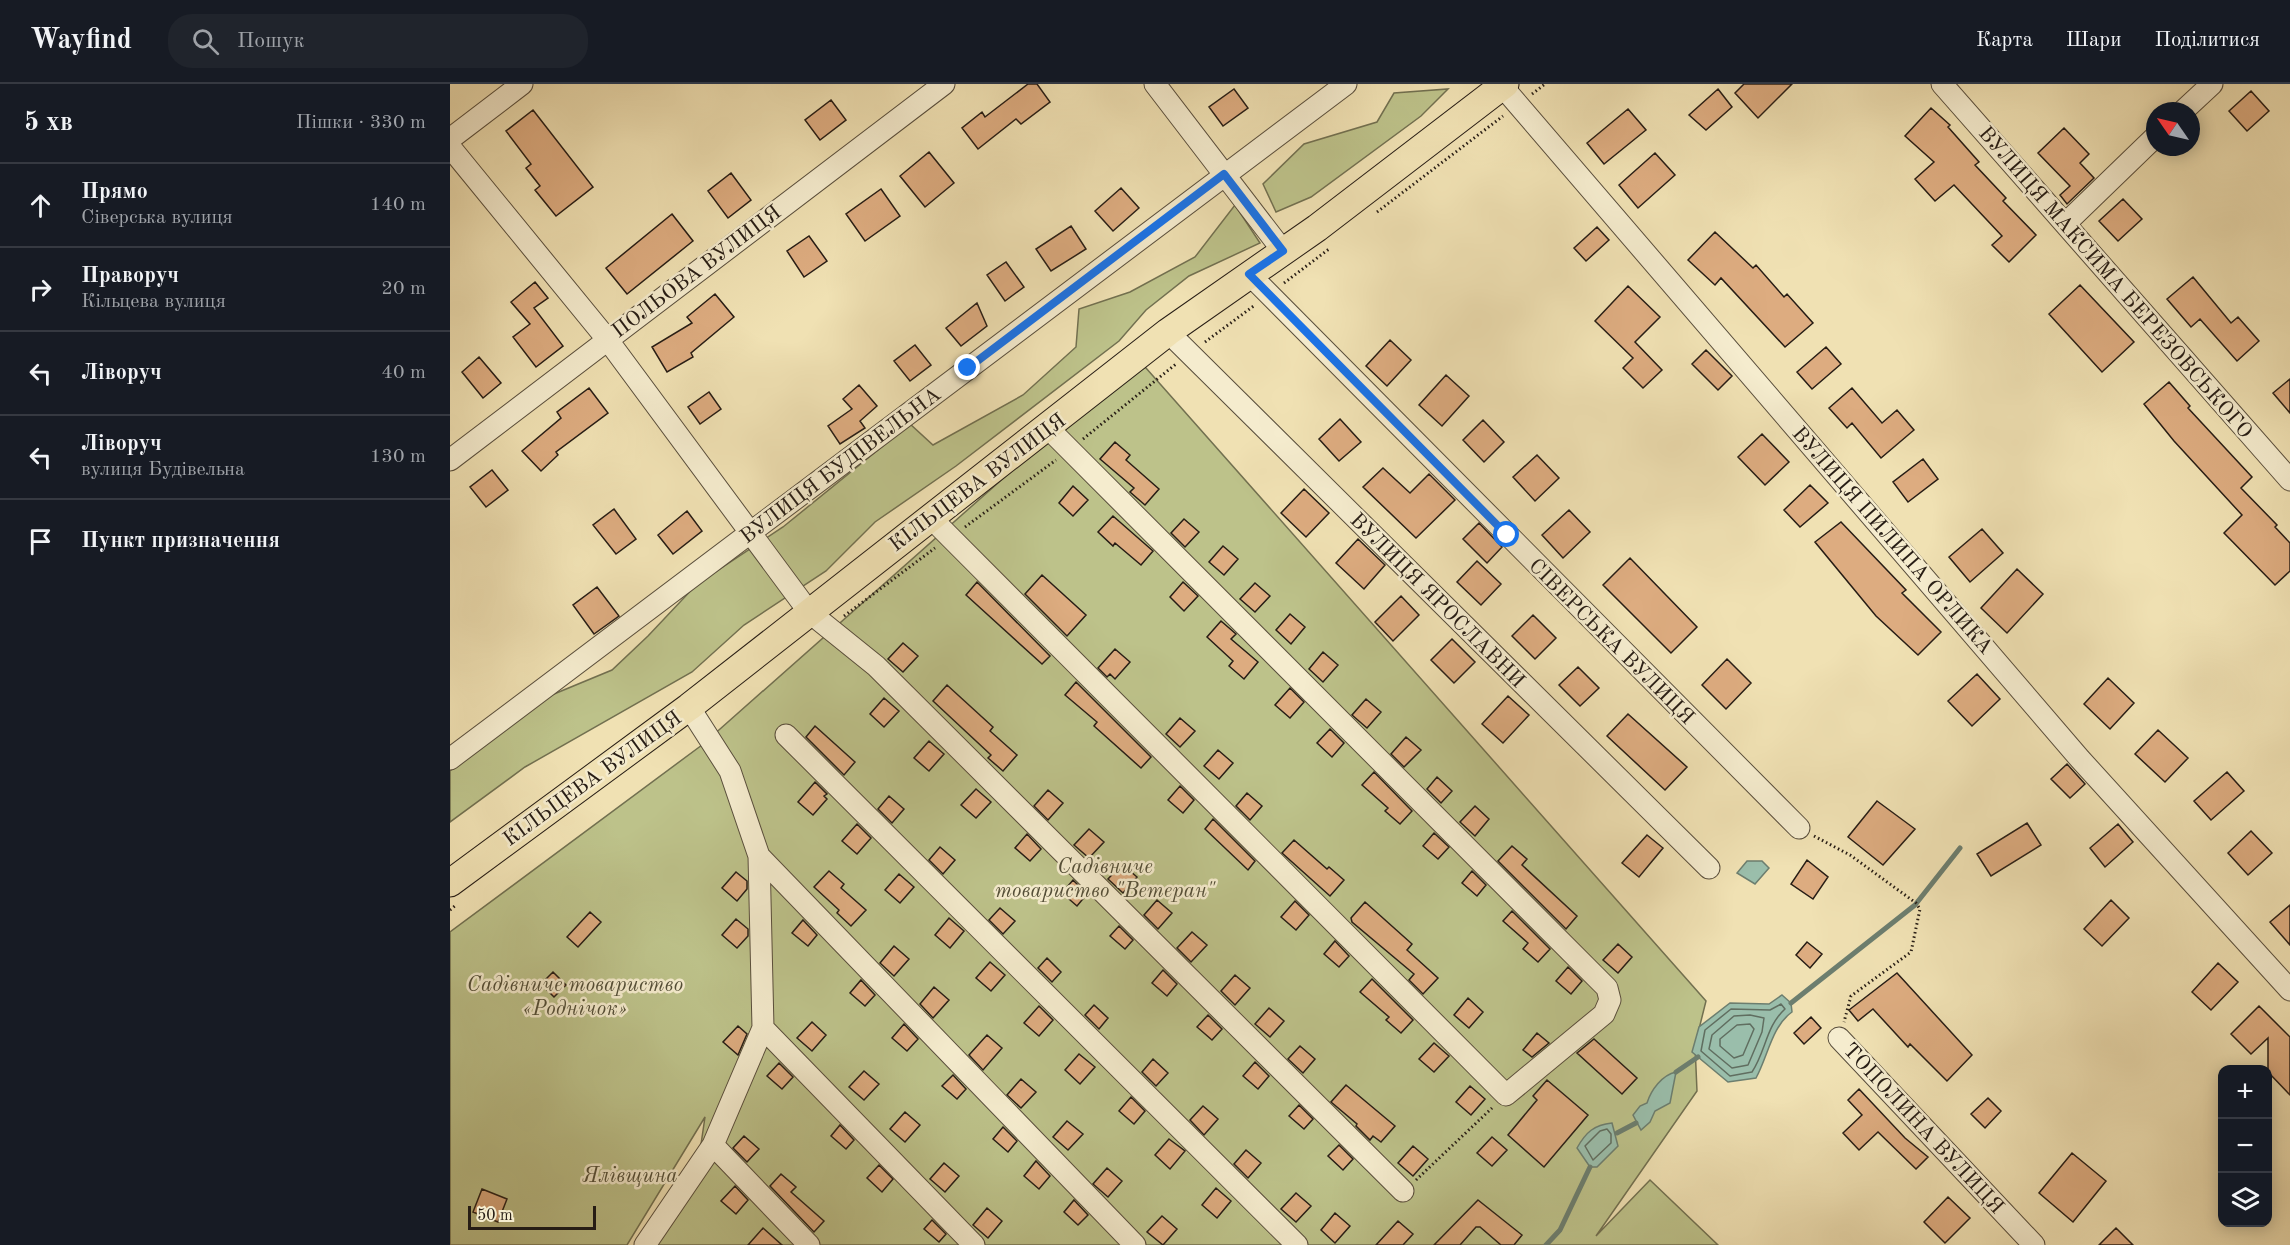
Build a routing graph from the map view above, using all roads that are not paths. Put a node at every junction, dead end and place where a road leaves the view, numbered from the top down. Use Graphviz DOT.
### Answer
graph roads {
  1 [pos="522,84"];
  2 [pos="944,84"];
  3 [pos="1155,84"];
  4 [pos="1346,84"];
  5 [pos="1942,84"];
  6 [pos="2212,84"];
  7 [pos="1509,91"];
  8 [pos="2193,102"];
  9 [pos="450,139"];
  10 [pos="2146,145"];
  11 [pos="450,147"];
  12 [pos="1224,174"];
  13 [pos="2065,224"];
  14 [pos="1283,251"];
  15 [pos="1249,274"];
  16 [pos="1168,332"];
  17 [pos="607,339"];
  18 [pos="1048,428"];
  19 [pos="450,460"];
  20 [pos="2290,480"];
  21 [pos="930,517"];
  22 [pos="751,533"];
  23 [pos="809,612"];
  24 [pos="689,707"];
  25 [pos="786,735"];
  26 [pos="450,759"];
  27 [pos="1799,828"];
  28 [pos="759,856"];
  29 [pos="1708,868"];
  30 [pos="450,883"];
  31 [pos="2290,990"];
  32 [pos="763,1028"];
  33 [pos="1839,1038"];
  34 [pos="712,1146"];
  35 [pos="1403,1191"];
  36 [pos="645,1245"];
  37 [pos="809,1245"];
  38 [pos="974,1245"];
  39 [pos="1135,1245"];
  40 [pos="1297,1245"];
  41 [pos="2034,1245"];
  1 -- 9 [label="street"];
  2 -- 17 [label="street, ПОЛЬОВА ВУЛИЦЯ"];
  3 -- 12 [label="street"];
  4 -- 12 [label="street, ВУЛИЦЯ БУДІВЕЛЬНА"];
  5 -- 13 [label="street, ВУЛИЦЯ МАКСИМА БЕРЕЗОВСЬКОГО"];
  6 -- 8 [label="street"];
  7 -- 14 [label="main road, КІЛЬЦЕВА ВУЛИЦЯ"];
  7 -- 31 [label="street, ВУЛИЦЯ ПИЛИПА ОРЛИКА"];
  10 -- 13 [label="street"];
  11 -- 17 [label="street"];
  12 -- 14 [label="street"];
  12 -- 22 [label="street, ВУЛИЦЯ БУДІВЕЛЬНА"];
  13 -- 20 [label="street, ВУЛИЦЯ МАКСИМА БЕРЕЗОВСЬКОГО"];
  14 -- 15 [label="main road, КІЛЬЦЕВА ВУЛИЦЯ"];
  15 -- 16 [label="main road, КІЛЬЦЕВА ВУЛИЦЯ"];
  15 -- 27 [label="street, СІВЕРСЬКА ВУЛИЦЯ"];
  16 -- 18 [label="main road, КІЛЬЦЕВА ВУЛИЦЯ"];
  16 -- 29 [label="street, ВУЛИЦЯ ЯРОСЛАВНИ"];
  17 -- 19 [label="street, ПОЛЬОВА ВУЛИЦЯ"];
  17 -- 22 [label="street"];
  18 -- 21 [label="main road, КІЛЬЦЕВА ВУЛИЦЯ"];
  18 -- 21 [label="street"];
  21 -- 23 [label="main road, КІЛЬЦЕВА ВУЛИЦЯ"];
  22 -- 23 [label="street"];
  22 -- 26 [label="street, ВУЛИЦЯ БУДІВЕЛЬНА"];
  23 -- 24 [label="main road, КІЛЬЦЕВА ВУЛИЦЯ"];
  23 -- 35 [label="street"];
  24 -- 28 [label="street"];
  24 -- 30 [label="main road, КІЛЬЦЕВА ВУЛИЦЯ"];
  25 -- 40 [label="street"];
  28 -- 32 [label="street"];
  28 -- 39 [label="street"];
  32 -- 34 [label="street"];
  32 -- 38 [label="street"];
  33 -- 41 [label="street, ТОПОЛИНА ВУЛИЦЯ"];
  34 -- 36 [label="street"];
  34 -- 37 [label="street"];
}
